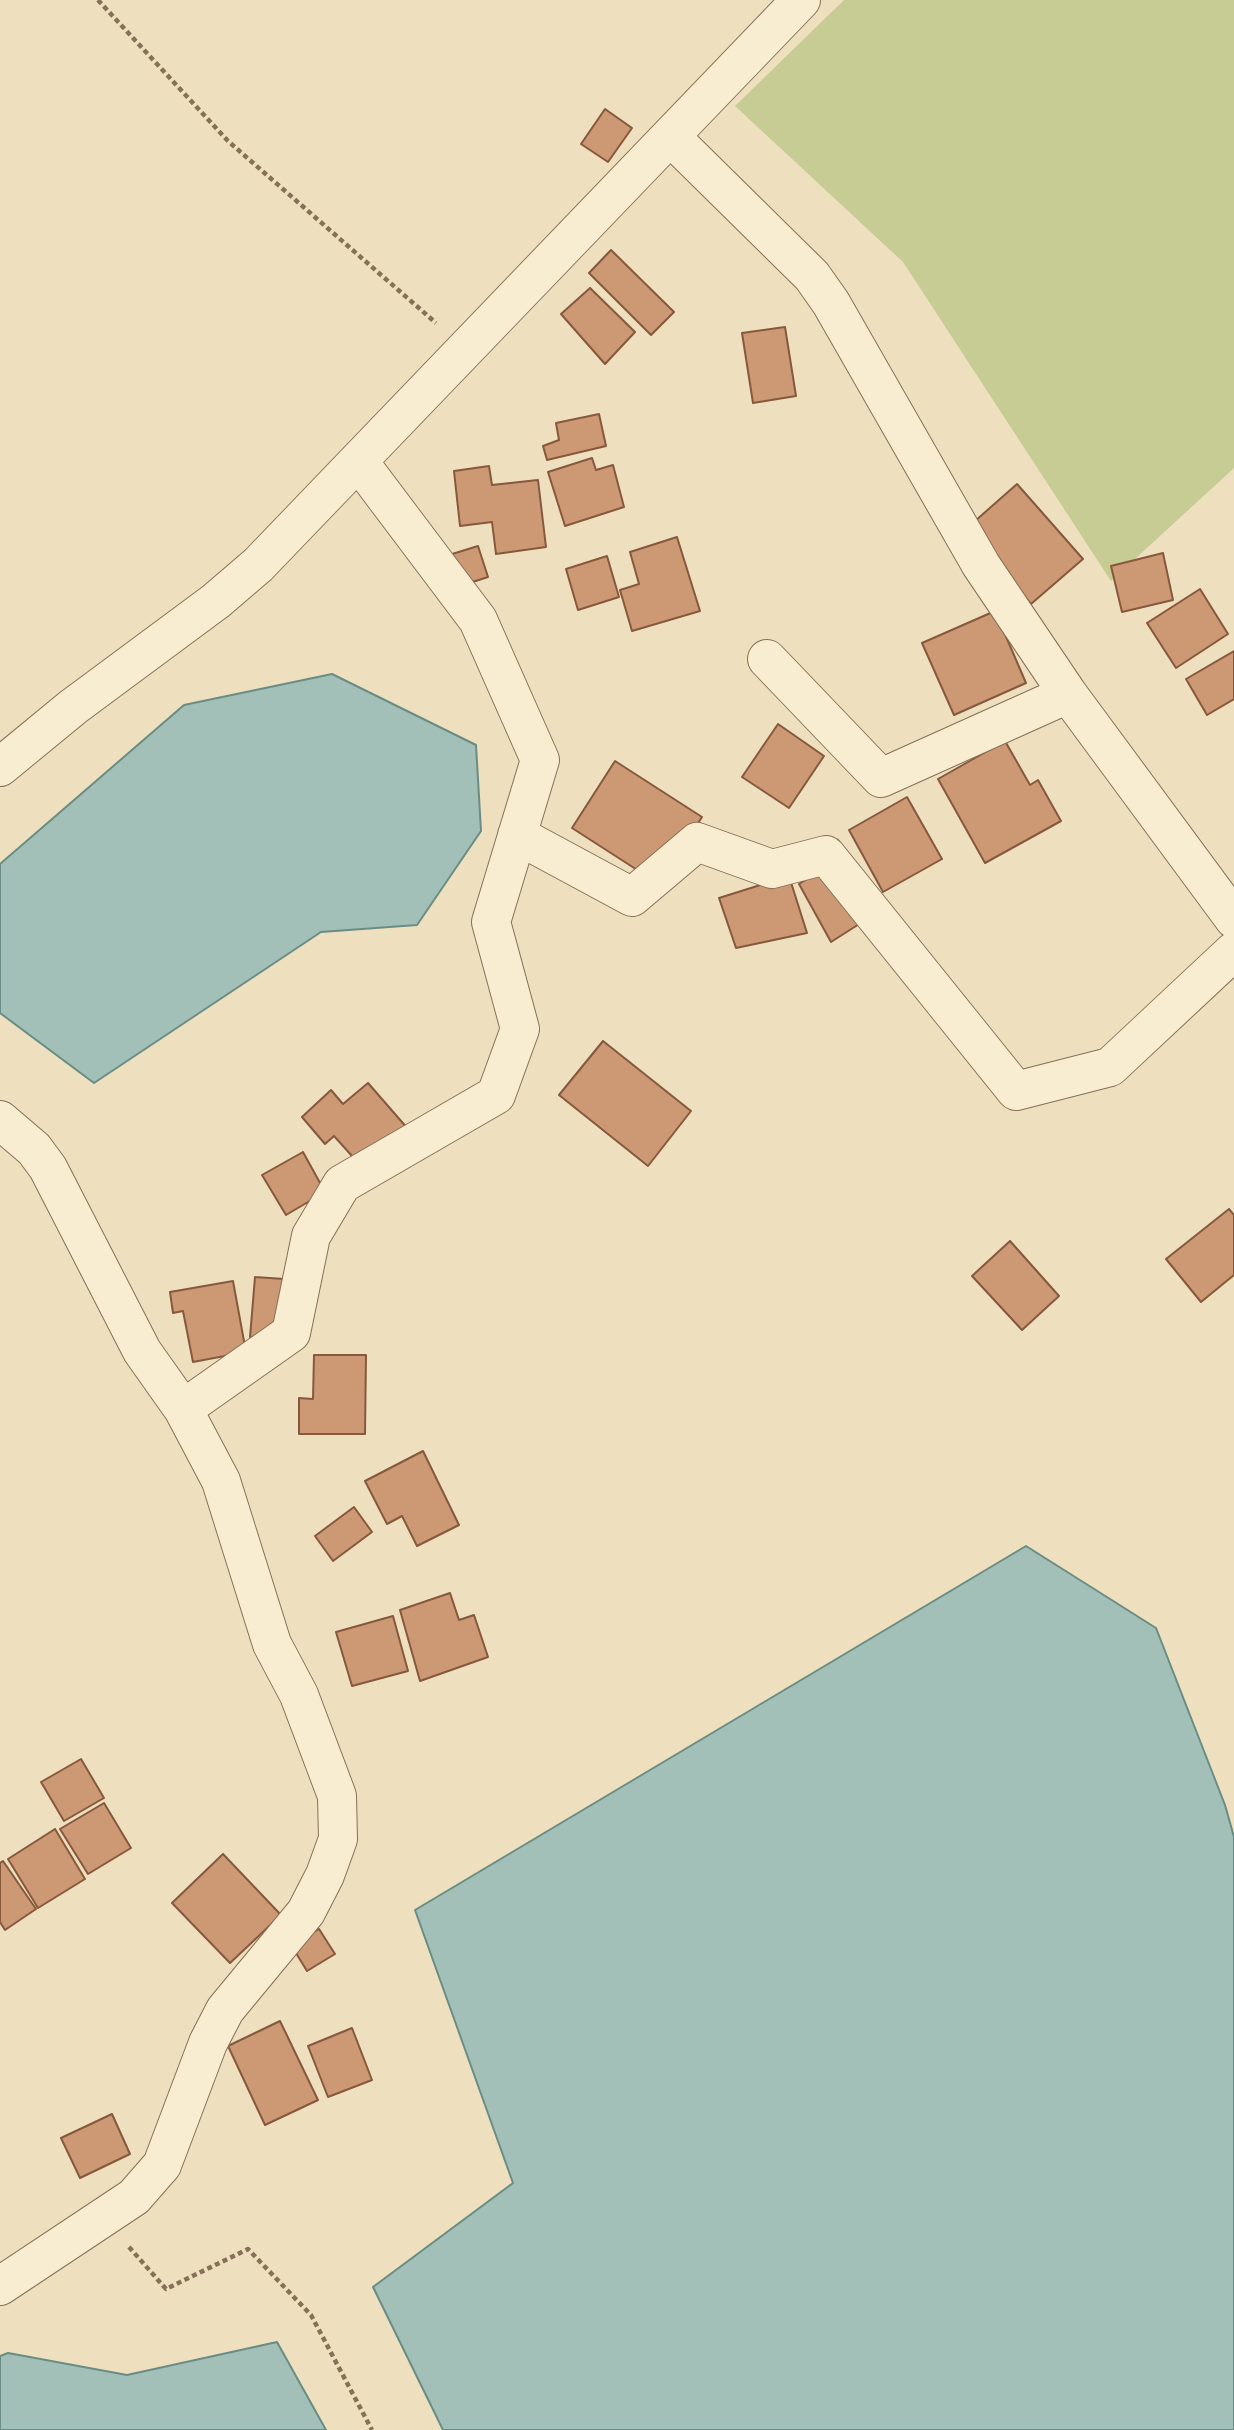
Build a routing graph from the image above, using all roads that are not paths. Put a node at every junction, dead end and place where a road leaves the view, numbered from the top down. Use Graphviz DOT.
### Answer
graph roads {
  1 [pos="801,0"];
  2 [pos="672,138"];
  3 [pos="359,462"];
  4 [pos="767,659"];
  5 [pos="1068,694"];
  6 [pos="0,767"];
  7 [pos="517,835"];
  8 [pos="1234,919"];
  9 [pos="1234,951"];
  10 [pos="0,1120"];
  11 [pos="183,1409"];
  12 [pos="0,2286"];
  1 -- 2 [label="street"];
  2 -- 3 [label="street"];
  2 -- 5 [label="street"];
  3 -- 6 [label="street"];
  3 -- 7 [label="street"];
  4 -- 5 [label="street"];
  5 -- 8 [label="street"];
  7 -- 9 [label="street"];
  7 -- 11 [label="street"];
  10 -- 11 [label="street"];
  11 -- 12 [label="street"];
}
